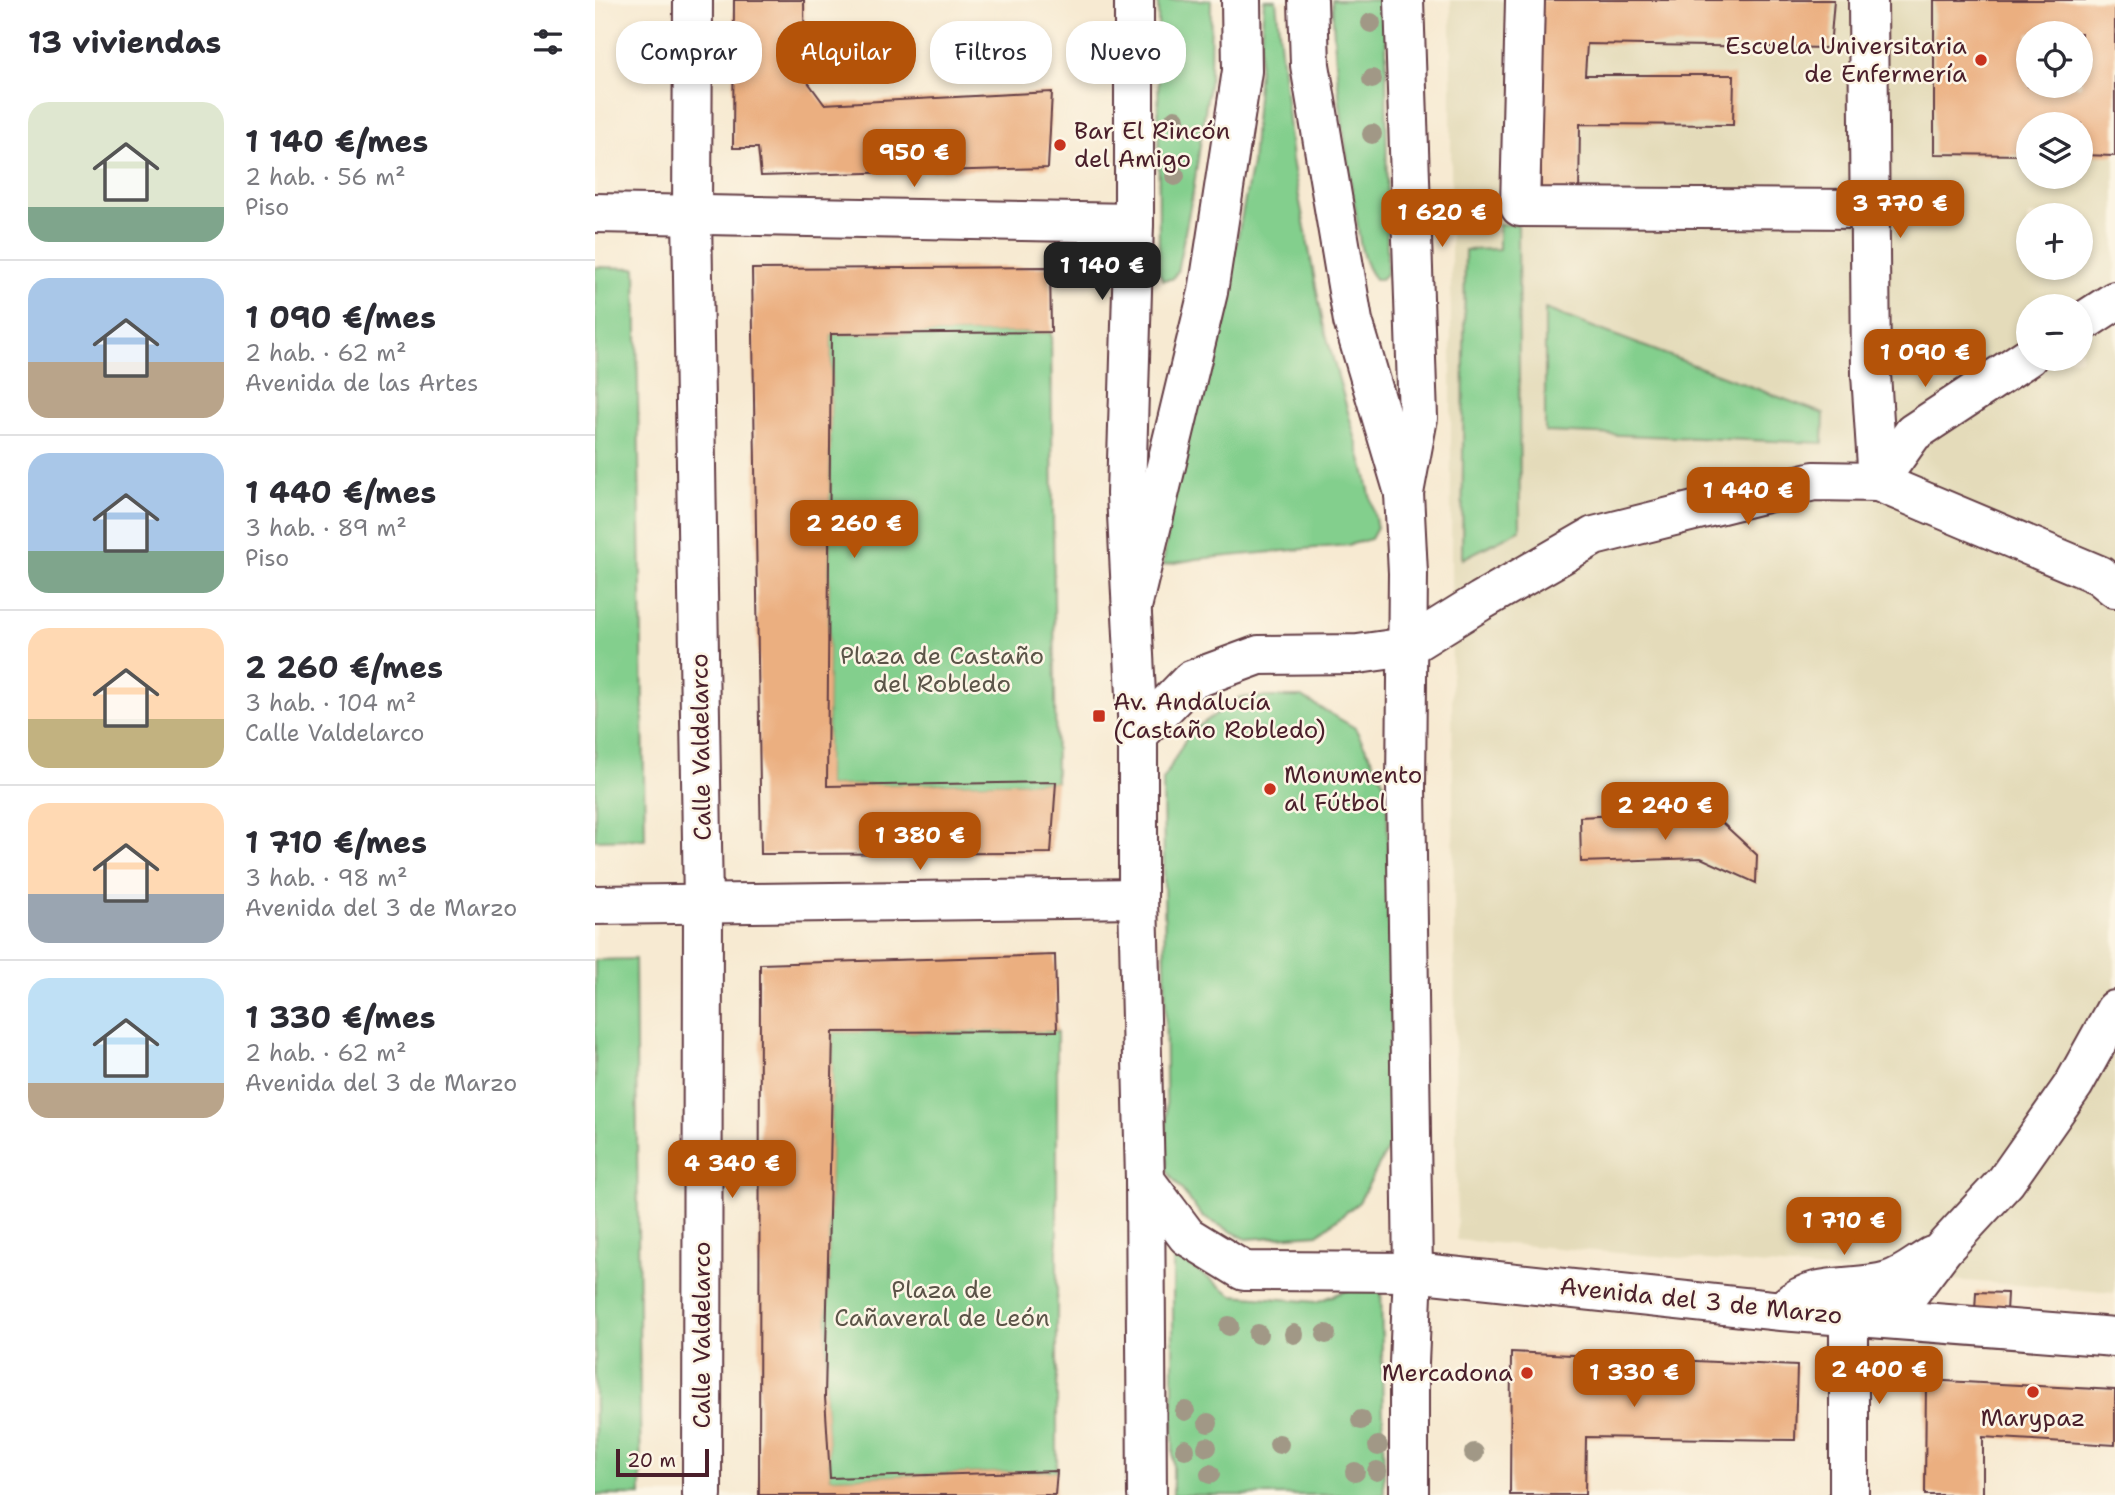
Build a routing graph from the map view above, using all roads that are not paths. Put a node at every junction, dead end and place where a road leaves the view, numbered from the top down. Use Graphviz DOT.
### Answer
graph roads {
  1 [pos="693,0"];
  2 [pos="1134,0"];
  3 [pos="1241,0"];
  4 [pos="1308,0"];
  5 [pos="1404,0"];
  6 [pos="1525,0"];
  7 [pos="1868,0"];
  8 [pos="1870,209"];
  9 [pos="595,213"];
  10 [pos="692,215"];
  11 [pos="1134,223"];
  12 [pos="2115,301"];
  13 [pos="2093,315"];
  14 [pos="2016,365"];
  15 [pos="1878,482"];
  16 [pos="1405,493"];
  17 [pos="2110,578"];
  18 [pos="1133,603"];
  19 [pos="1407,647"];
  20 [pos="1138,735"];
  21 [pos="1138,898"];
  22 [pos="703,904"];
  23 [pos="595,905"];
  24 [pos="2115,1010"];
  25 [pos="1145,1181"];
  26 [pos="1943,1250"];
  27 [pos="1413,1272"];
  28 [pos="1781,1311"];
  29 [pos="1849,1316"];
  30 [pos="1890,1319"];
  31 [pos="2115,1337"];
  32 [pos="702,1495"];
  33 [pos="1147,1495"];
  34 [pos="1409,1495"];
  35 [pos="1849,1495"];
  1 -- 10 [label="main road, Calle Valdelarco"];
  2 -- 11 [label="main road"];
  3 -- 18 [label="main road"];
  4 -- 16 [label="main road"];
  5 -- 16 [label="main road"];
  6 -- 8 [label="main road"];
  7 -- 8 [label="main road"];
  8 -- 15 [label="main road"];
  9 -- 10 [label="main road"];
  10 -- 11 [label="main road"];
  10 -- 22 [label="main road, Calle Valdelarco"];
  11 -- 18 [label="main road"];
  12 -- 13 [label="main road"];
  14 -- 15 [label="main road"];
  15 -- 17 [label="main road"];
  15 -- 19 [label="main road"];
  16 -- 19 [label="main road"];
  18 -- 20 [label="main road"];
  19 -- 20 [label="main road"];
  19 -- 27 [label="main road"];
  20 -- 21 [label="main road"];
  21 -- 22 [label="main road"];
  21 -- 25 [label="main road"];
  22 -- 23 [label="main road"];
  22 -- 32 [label="main road, Calle Valdelarco"];
  24 -- 26 [label="main road"];
  25 -- 27 [label="main road, Avenida del 3 de Marzo"];
  25 -- 33 [label="main road"];
  26 -- 28 [label="main road"];
  26 -- 30 [label="main road"];
  27 -- 28 [label="main road, Avenida del 3 de Marzo"];
  27 -- 34 [label="main road"];
  28 -- 29 [label="main road, Avenida del 3 de Marzo"];
  29 -- 30 [label="main road, Avenida del 3 de Marzo"];
  29 -- 35 [label="main road"];
  30 -- 31 [label="main road, Avenida del 3 de Marzo"];
}
